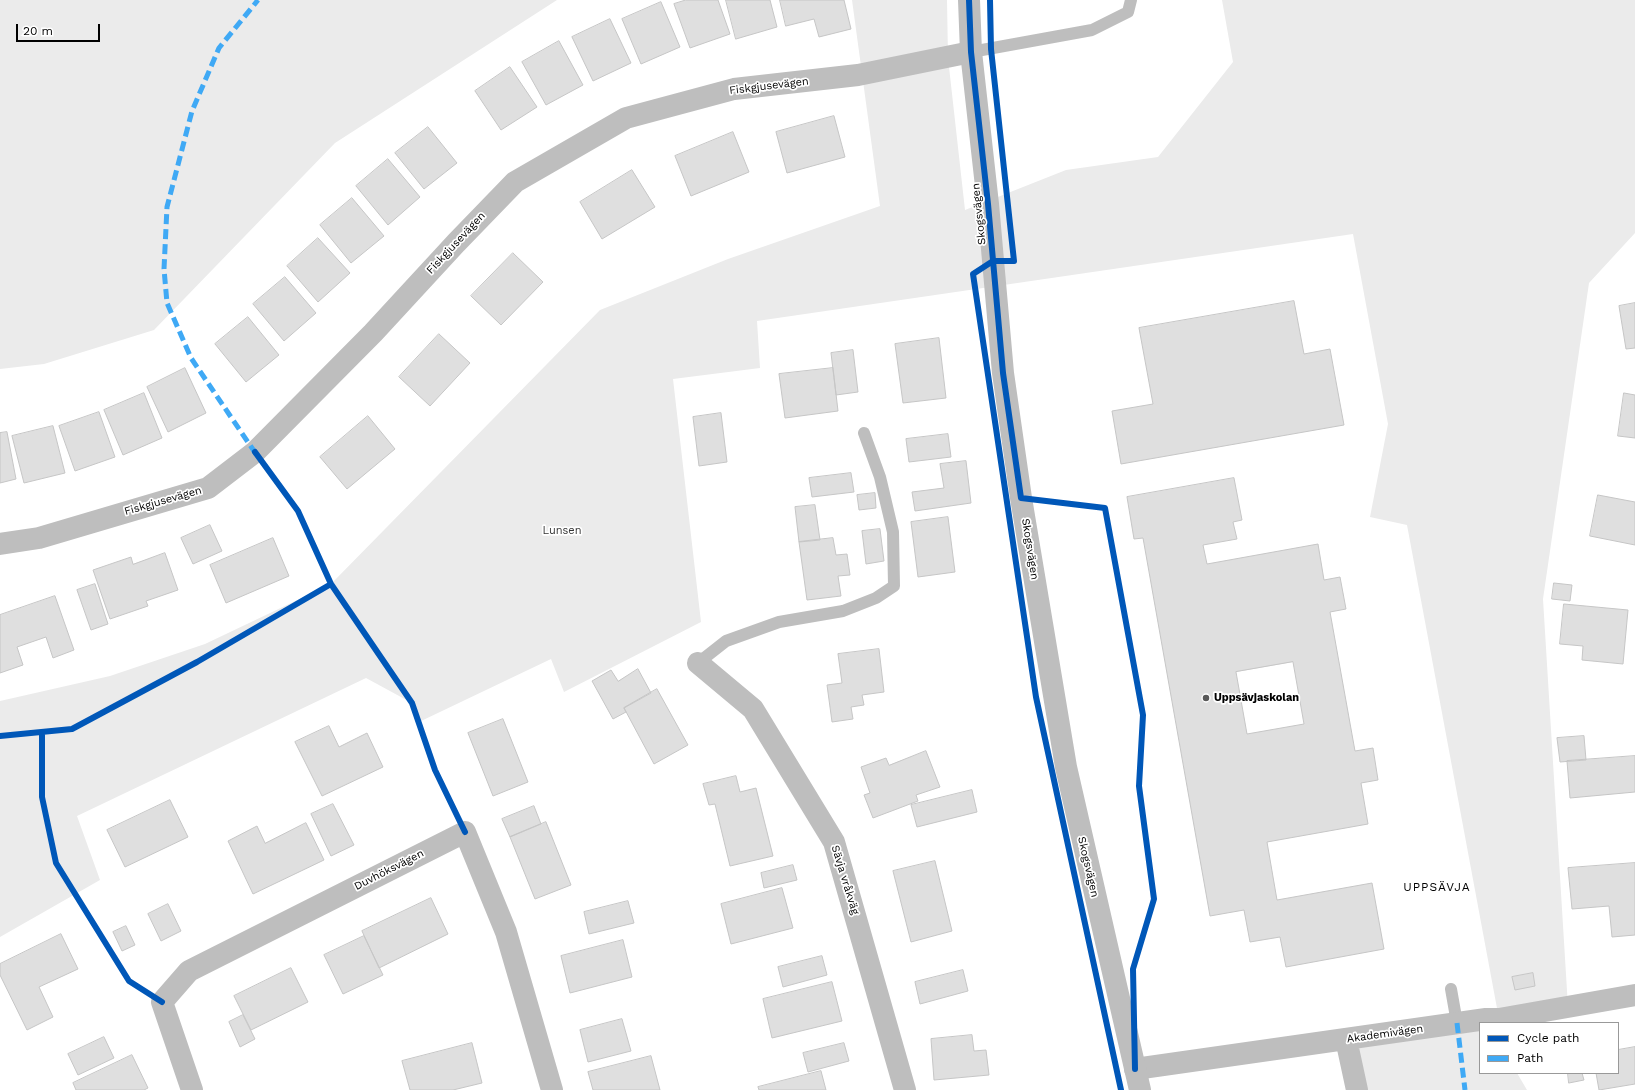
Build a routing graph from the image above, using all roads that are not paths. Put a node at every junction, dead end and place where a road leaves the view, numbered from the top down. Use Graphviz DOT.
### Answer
graph roads {
  1 [pos="969,0"];
  2 [pos="1131,0"];
  3 [pos="971,52"];
  4 [pos="864,433"];
  5 [pos="0,544"];
  6 [pos="698,663"];
  7 [pos="1451,989"];
  8 [pos="1635,995"];
  9 [pos="1457,1023"];
  10 [pos="1346,1039"];
  11 [pos="1134,1069"];
  12 [pos="192,1090"];
  13 [pos="552,1090"];
  14 [pos="905,1090"];
  15 [pos="1140,1090"];
  16 [pos="1357,1090"];
  1 -- 3 [label="street, Skogsvägen"];
  2 -- 3 [label="lane"];
  3 -- 5 [label="street, Fiskgjusevägen"];
  3 -- 11 [label="street, Skogsvägen"];
  4 -- 6 [label="lane"];
  6 -- 14 [label="street, Sävja vråkväg"];
  7 -- 9 [label="lane"];
  8 -- 9 [label="street, Akademivägen"];
  9 -- 10 [label="street, Akademivägen"];
  10 -- 11 [label="street, Akademivägen"];
  10 -- 16 [label="street"];
  11 -- 15 [label="street, Skogsvägen"];
  12 -- 13 [label="street, Duvhöksvägen"];
}
